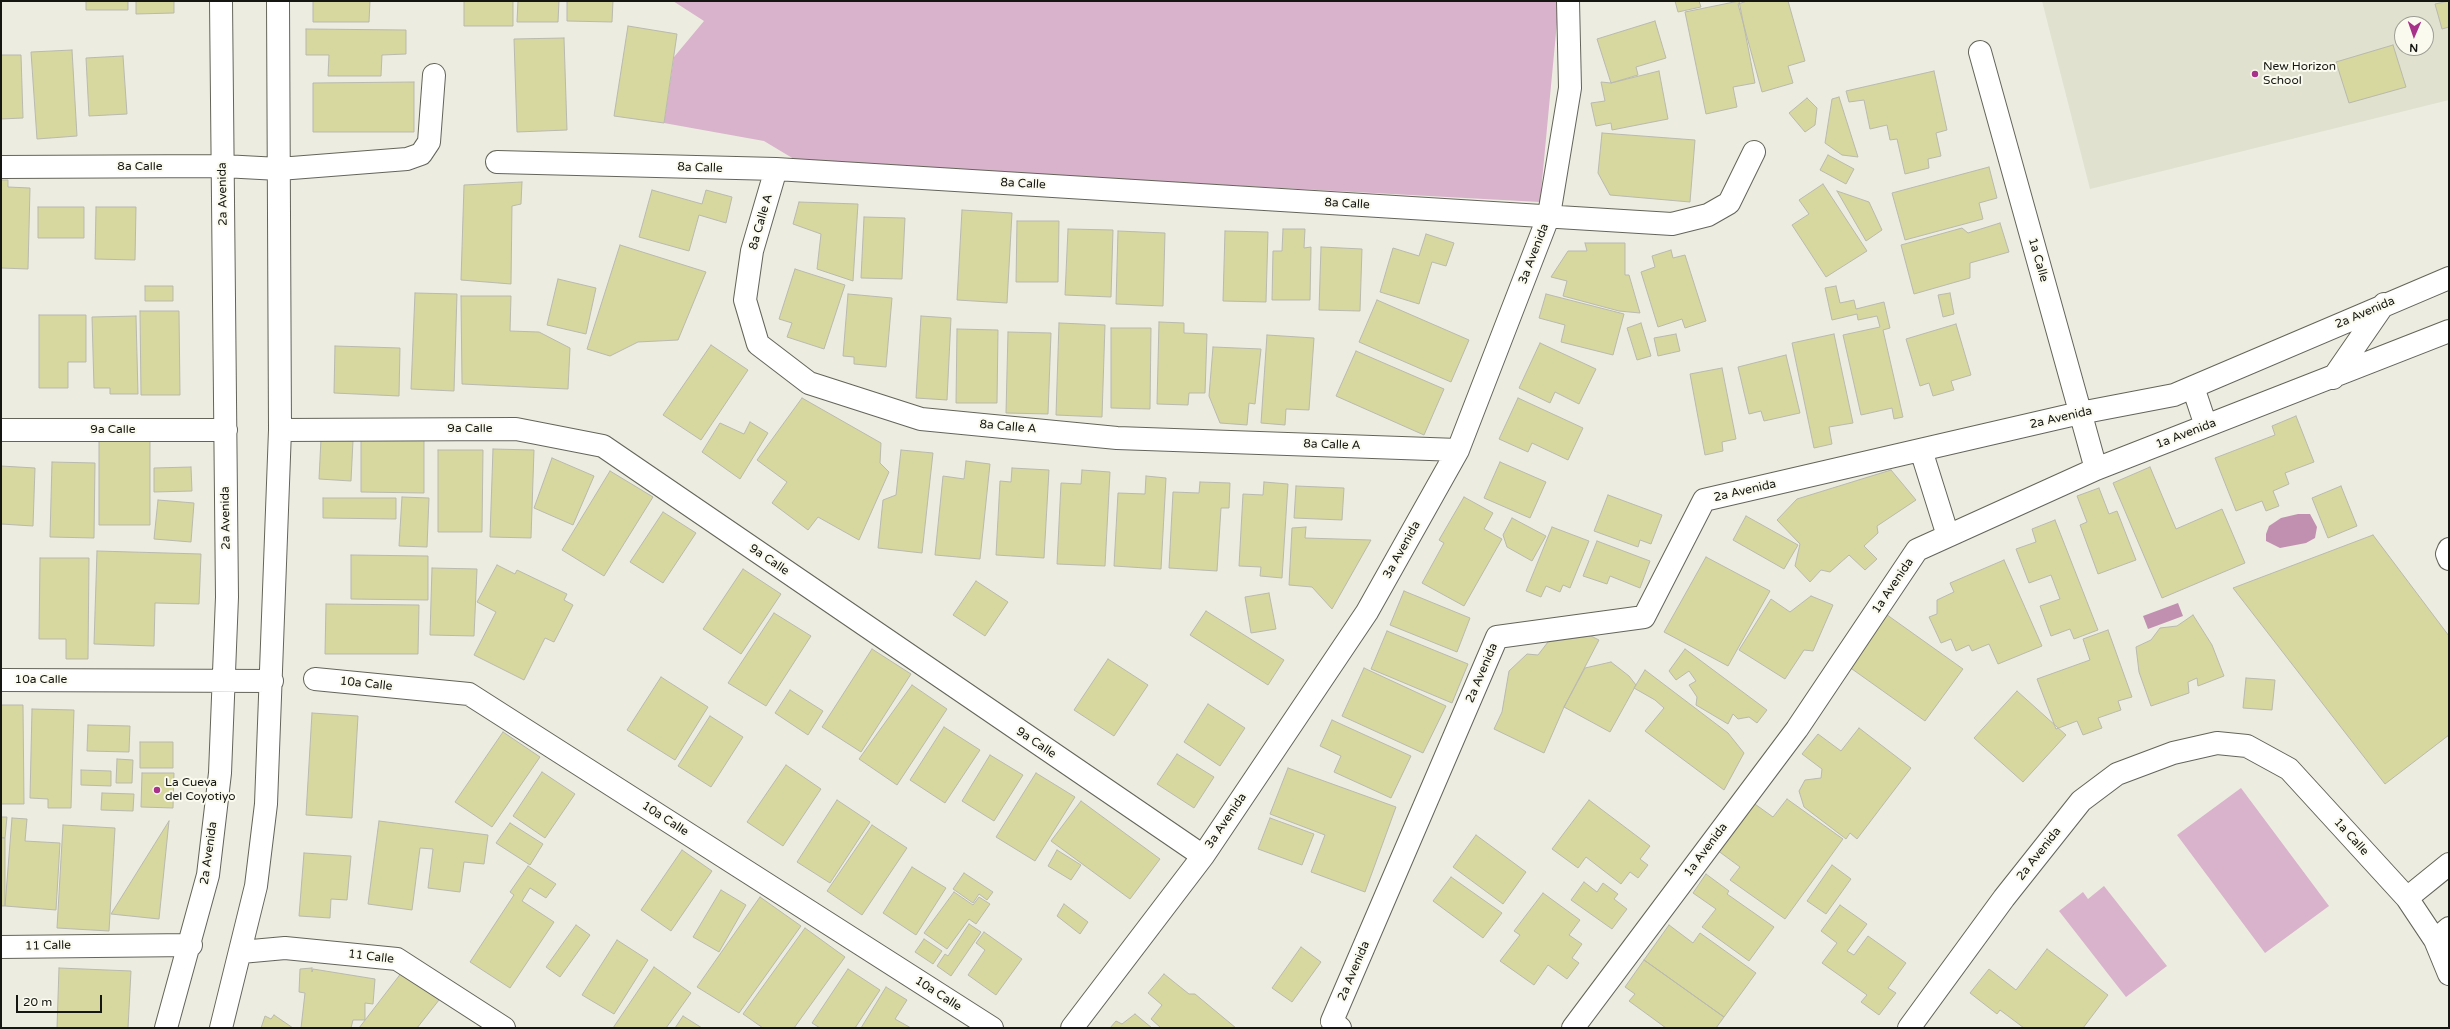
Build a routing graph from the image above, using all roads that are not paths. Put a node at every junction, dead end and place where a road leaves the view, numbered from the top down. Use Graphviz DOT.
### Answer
graph roads {
  1 [pos="221,1"];
  2 [pos="278,1"];
  3 [pos="1568,1"];
  4 [pos="1980,52"];
  5 [pos="434,75"];
  6 [pos="1754,152"];
  7 [pos="497,162"];
  8 [pos="223,166"];
  9 [pos="1,167"];
  10 [pos="278,169"];
  11 [pos="776,169"];
  12 [pos="1549,215"];
  13 [pos="2449,278"];
  14 [pos="2384,304"];
  15 [pos="2449,331"];
  16 [pos="2333,378"];
  17 [pos="2193,387"];
  18 [pos="2080,413"];
  19 [pos="2206,426"];
  20 [pos="1,430"];
  21 [pos="226,430"];
  22 [pos="280,430"];
  23 [pos="1458,450"];
  24 [pos="1922,450"];
  25 [pos="2096,469"];
  26 [pos="1948,536"];
  27 [pos="2449,549"];
  28 [pos="2449,559"];
  29 [pos="315,679"];
  30 [pos="1,680"];
  31 [pos="224,680"];
  32 [pos="272,681"];
  33 [pos="2217,743"];
  34 [pos="1203,856"];
  35 [pos="2449,864"];
  36 [pos="2407,898"];
  37 [pos="2442,934"];
  38 [pos="191,945"];
  39 [pos="1,947"];
  40 [pos="242,952"];
  41 [pos="2449,974"];
  42 [pos="1336,1024"];
  43 [pos="166,1028"];
  44 [pos="221,1028"];
  45 [pos="504,1028"];
  46 [pos="992,1028"];
  47 [pos="1072,1028"];
  48 [pos="1573,1028"];
  49 [pos="1909,1028"];
  1 -- 8 [label="street, 2a Avenida"];
  2 -- 10 [label="street"];
  3 -- 12 [label="street, 3a Avenida"];
  4 -- 18 [label="street, 1a Calle"];
  5 -- 10 [label="street, 8a Calle"];
  6 -- 12 [label="street, 8a Calle"];
  7 -- 11 [label="street, 8a Calle"];
  8 -- 9 [label="street, 8a Calle"];
  8 -- 10 [label="street, 8a Calle"];
  8 -- 21 [label="street, 2a Avenida"];
  10 -- 22 [label="street"];
  11 -- 12 [label="street, 8a Calle"];
  11 -- 23 [label="street, 8a Calle A"];
  12 -- 23 [label="street, 3a Avenida"];
  13 -- 14 [label="street, 2a Avenida"];
  14 -- 16 [label="street"];
  14 -- 17 [label="street, 2a Avenida"];
  15 -- 16 [label="street, 1a Avenida"];
  16 -- 19 [label="street, 1a Avenida"];
  17 -- 18 [label="street, 2a Avenida"];
  17 -- 19 [label="street"];
  18 -- 24 [label="street, 2a Avenida"];
  18 -- 25 [label="street, 1a Calle"];
  19 -- 25 [label="street, 1a Avenida"];
  20 -- 21 [label="street, 9a Calle"];
  21 -- 31 [label="street, 2a Avenida"];
  22 -- 32 [label="street"];
  22 -- 34 [label="street, 9a Calle"];
  23 -- 34 [label="street, 3a Avenida"];
  24 -- 26 [label="street"];
  24 -- 42 [label="street, 2a Avenida"];
  25 -- 26 [label="street, 1a Avenida"];
  26 -- 48 [label="street, 1a Avenida"];
  27 -- 28 [label="street"];
  29 -- 46 [label="street, 10a Calle"];
  30 -- 31 [label="street, 10a Calle"];
  31 -- 32 [label="street, 10a Calle"];
  31 -- 38 [label="street, 2a Avenida"];
  32 -- 40 [label="street"];
  33 -- 36 [label="street, 1a Calle"];
  33 -- 49 [label="street, 2a Avenida"];
  34 -- 47 [label="street, 3a Avenida"];
  35 -- 36 [label="street"];
  36 -- 37 [label="street, 1a Calle"];
  37 -- 41 [label="street, 1a Calle"];
  38 -- 39 [label="street, 11 Calle"];
  38 -- 43 [label="street, 2a Avenida"];
  40 -- 44 [label="street"];
  40 -- 45 [label="street, 11 Calle"];
}
